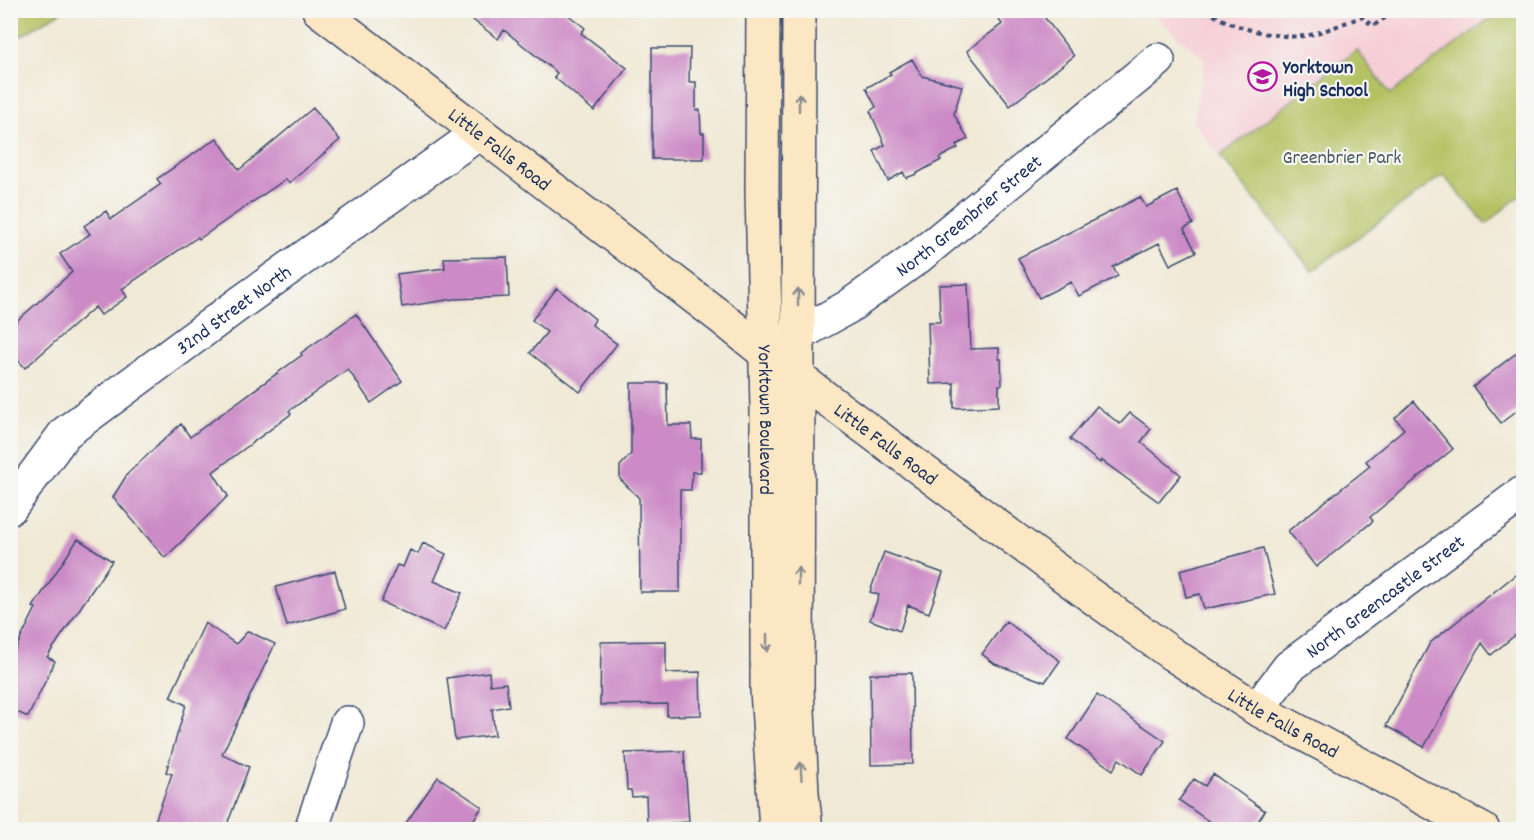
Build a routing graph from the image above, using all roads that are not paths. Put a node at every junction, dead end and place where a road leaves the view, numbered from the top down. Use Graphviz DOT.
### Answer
graph roads {
  1 [pos="319,10"];
  2 [pos="763,10"];
  3 [pos="799,10"];
  4 [pos="1158,60"];
  5 [pos="478,133"];
  6 [pos="798,335"];
  7 [pos="765,354"];
  8 [pos="798,378"];
  9 [pos="1524,492"];
  10 [pos="10,508"];
  11 [pos="1257,709"];
  12 [pos="347,723"];
  13 [pos="311,830"];
  14 [pos="776,830"];
  15 [pos="806,830"];
  16 [pos="1484,830"];
  1 -- 5 [label="street, Little Falls Road"];
  2 -- 7 [label="street, Yorktown Boulevard"];
  6 -- 3 [label="street, Yorktown Boulevard, one-way"];
  4 -- 6 [label="street, North Greenbrier Street"];
  5 -- 7 [label="street, Little Falls Road"];
  5 -- 10 [label="street, 32nd Street North"];
  6 -- 7 [label="street, North Greenbrier Street"];
  6 -- 8 [label="street, Yorktown Boulevard"];
  7 -- 8 [label="street, Little Falls Road"];
  7 -- 14 [label="street, Yorktown Boulevard, one-way"];
  8 -- 11 [label="street, Little Falls Road"];
  15 -- 8 [label="street, Yorktown Boulevard, one-way"];
  9 -- 11 [label="street, North Greencastle Street"];
  11 -- 16 [label="street, Little Falls Road"];
  12 -- 13 [label="street"];
}
